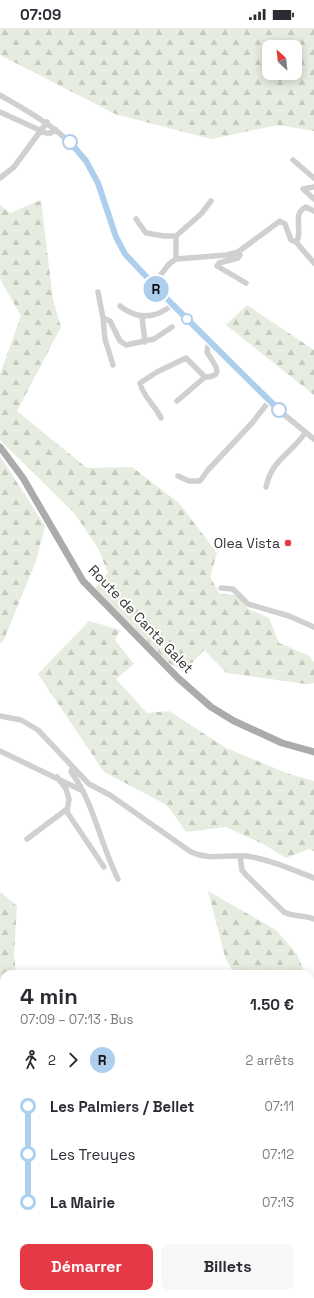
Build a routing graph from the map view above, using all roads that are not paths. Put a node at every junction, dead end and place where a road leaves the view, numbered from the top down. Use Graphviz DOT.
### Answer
graph roads {
  1 [pos="0,95"];
  2 [pos="0,112"];
  3 [pos="48,122"];
  4 [pos="56,130"];
  5 [pos="40,131"];
  6 [pos="293,160"];
  7 [pos="0,178"];
  8 [pos="314,178"];
  9 [pos="314,187"];
  10 [pos="314,199"];
  11 [pos="211,201"];
  12 [pos="314,211"];
  13 [pos="136,219"];
  14 [pos="176,236"];
  15 [pos="296,242"];
  16 [pos="238,252"];
  17 [pos="176,259"];
  18 [pos="314,263"];
  19 [pos="246,283"];
  20 [pos="153,285"];
  21 [pos="98,292"];
  22 [pos="172,304"];
  23 [pos="120,306"];
  24 [pos="142,317"];
  25 [pos="103,318"];
  26 [pos="172,327"];
  27 [pos="145,342"];
  28 [pos="212,342"];
  29 [pos="113,365"];
  30 [pos="205,377"];
  31 [pos="270,400"];
  32 [pos="177,401"];
  33 [pos="161,418"];
  34 [pos="305,433"];
  35 [pos="314,439"];
  36 [pos="0,447"];
  37 [pos="178,476"];
  38 [pos="266,487"];
  39 [pos="221,588"];
  40 [pos="314,627"];
  41 [pos="0,716"];
  42 [pos="0,751"];
  43 [pos="314,752"];
  44 [pos="73,767"];
  45 [pos="57,777"];
  46 [pos="83,791"];
  47 [pos="67,808"];
  48 [pos="27,839"];
  49 [pos="240,856"];
  50 [pos="104,867"];
  51 [pos="314,878"];
  52 [pos="118,879"];
  53 [pos="314,919"];
  1 -- 3 [label="street"];
  2 -- 5 [label="street"];
  3 -- 4 [label="street"];
  3 -- 5 [label="street"];
  4 -- 5 [label="street"];
  4 -- 20 [label="street"];
  5 -- 7 [label="street"];
  6 -- 8 [label="street"];
  9 -- 10 [label="street"];
  11 -- 14 [label="street"];
  12 -- 15 [label="street"];
  13 -- 14 [label="street"];
  14 -- 17 [label="street"];
  15 -- 16 [label="street"];
  15 -- 18 [label="street"];
  16 -- 17 [label="street"];
  16 -- 19 [label="street"];
  17 -- 20 [label="street"];
  20 -- 22 [label="street"];
  21 -- 25 [label="street"];
  22 -- 24 [label="street"];
  22 -- 28 [label="street"];
  23 -- 24 [label="street"];
  24 -- 27 [label="street"];
  25 -- 27 [label="street"];
  25 -- 29 [label="street"];
  26 -- 27 [label="street"];
  28 -- 30 [label="street"];
  28 -- 31 [label="street"];
  30 -- 32 [label="street"];
  30 -- 33 [label="street"];
  31 -- 34 [label="street"];
  31 -- 37 [label="street"];
  34 -- 35 [label="street"];
  34 -- 38 [label="street"];
  36 -- 43 [label="main road, Route de Canta Galet"];
  39 -- 40 [label="street"];
  41 -- 44 [label="street"];
  42 -- 45 [label="street"];
  44 -- 46 [label="street"];
  44 -- 49 [label="street"];
  45 -- 46 [label="street"];
  45 -- 47 [label="street"];
  46 -- 52 [label="street"];
  47 -- 48 [label="street"];
  47 -- 50 [label="street"];
  49 -- 51 [label="street"];
  49 -- 53 [label="street"];
}
